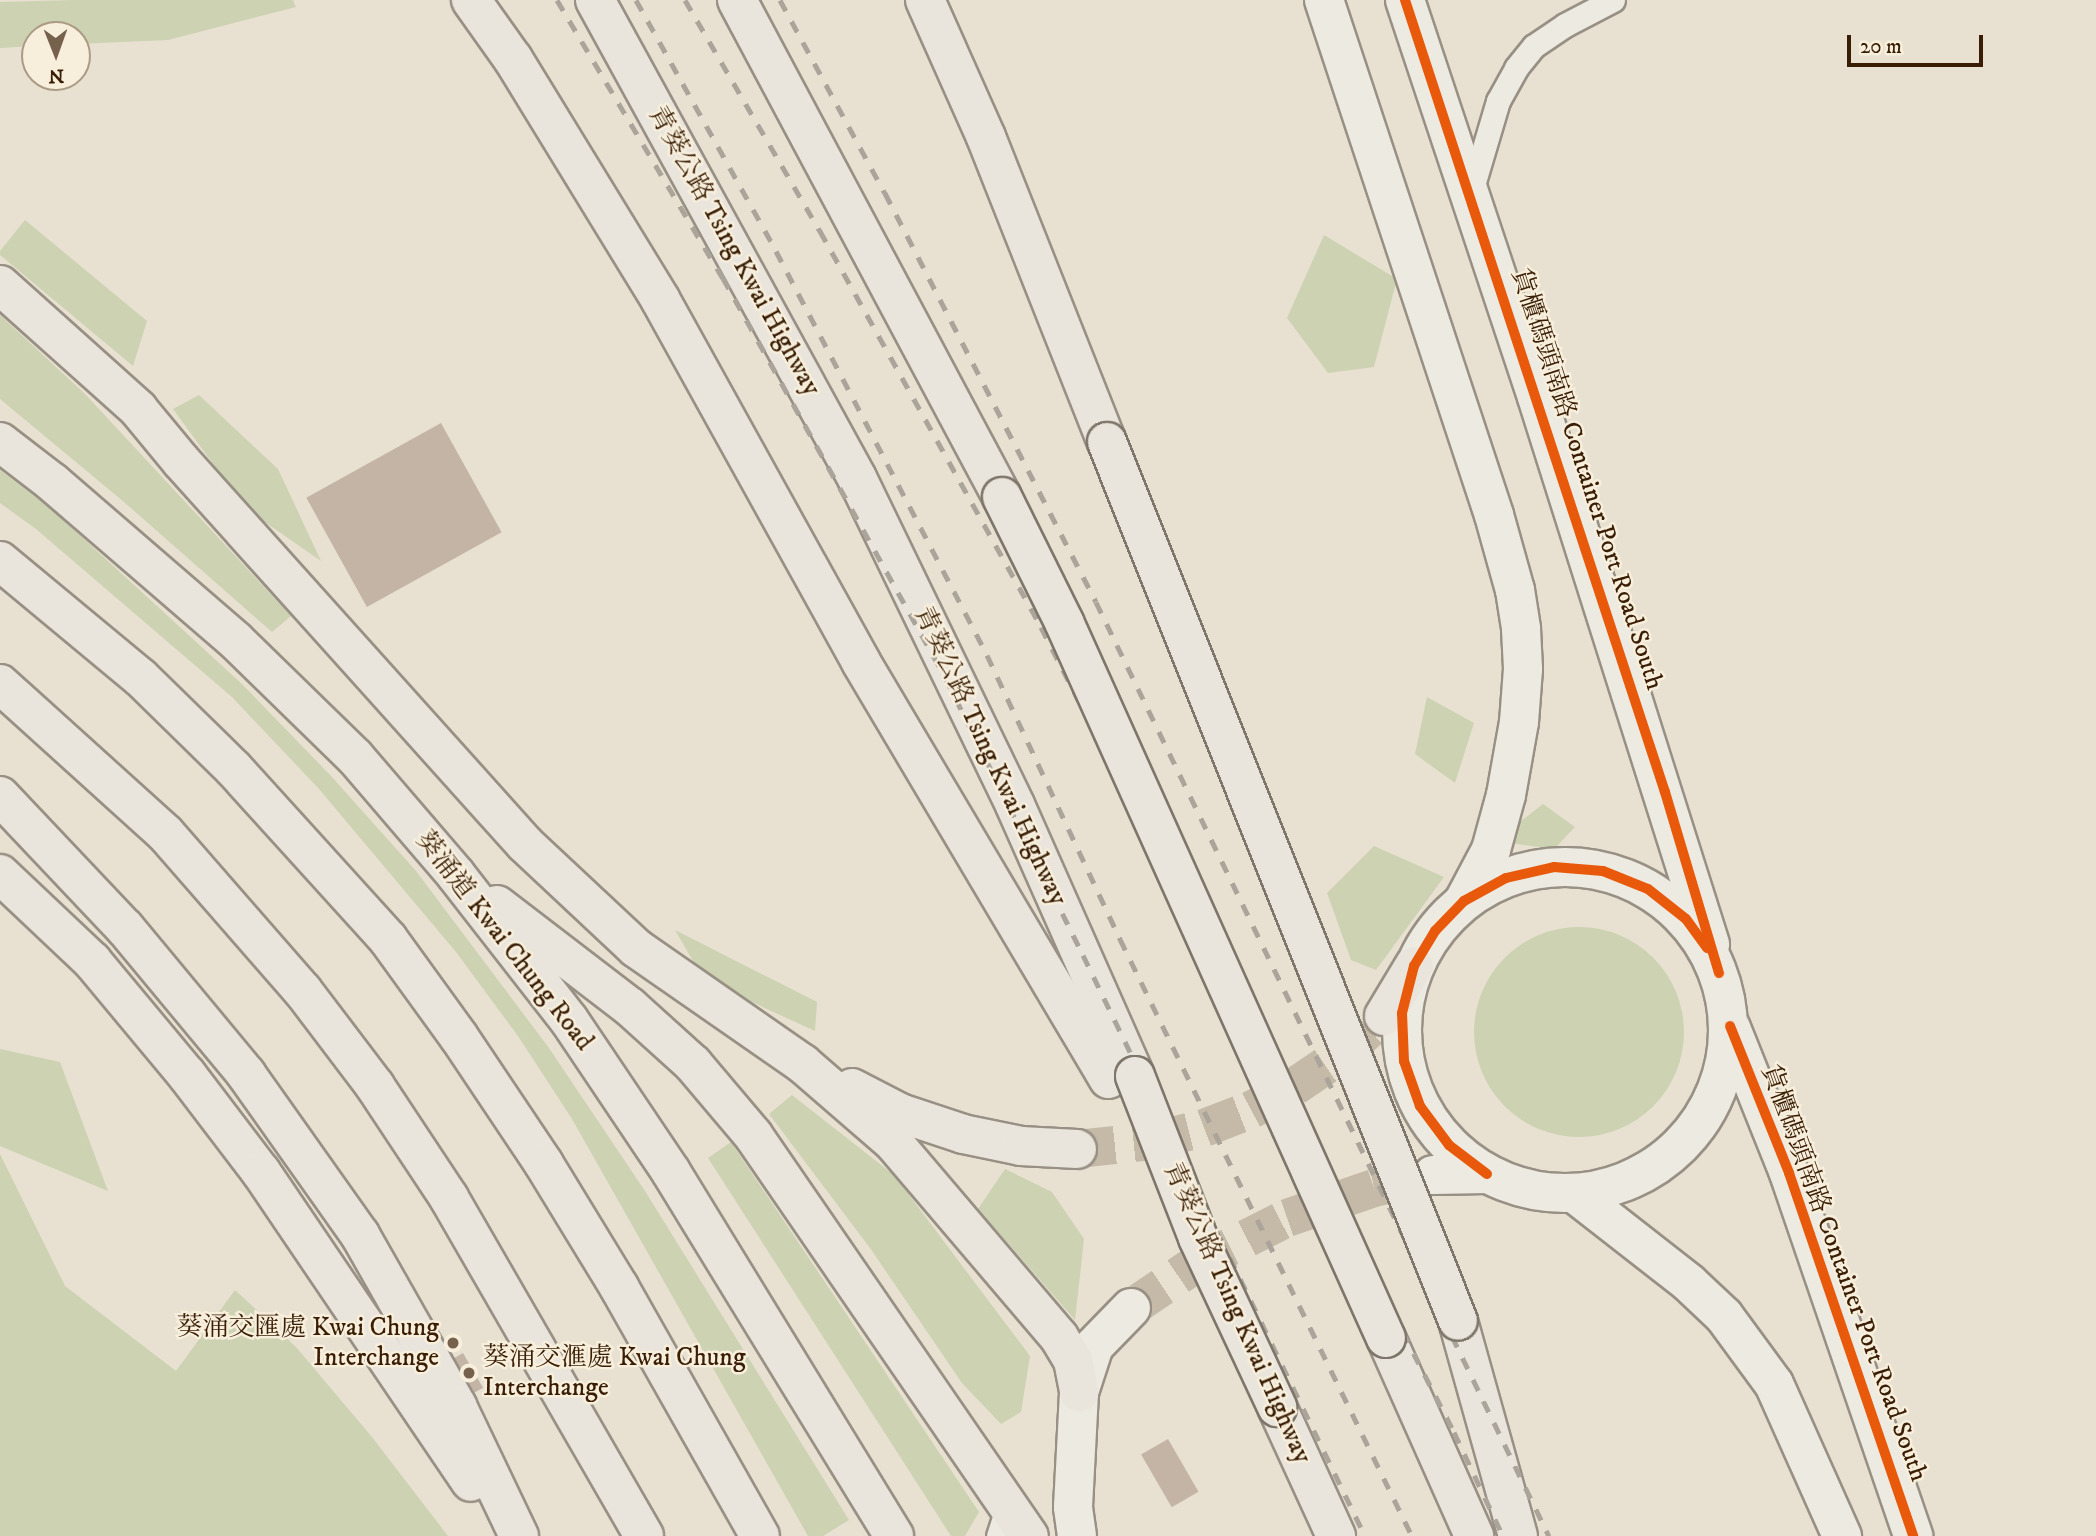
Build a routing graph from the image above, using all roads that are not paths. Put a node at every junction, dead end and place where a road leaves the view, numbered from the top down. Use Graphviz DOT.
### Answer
graph roads {
  1 [pos="471,0"];
  2 [pos="595,0"];
  3 [pos="737,0"];
  4 [pos="925,0"];
  5 [pos="1324,0"];
  6 [pos="1405,0"];
  7 [pos="1613,0"];
  8 [pos="1470,195"];
  9 [pos="0,285"];
  10 [pos="0,442"];
  11 [pos="0,561"];
  12 [pos="0,684"];
  13 [pos="0,796"];
  14 [pos="0,874"];
  15 [pos="456,874"];
  16 [pos="1464,901"];
  17 [pos="1414,966"];
  18 [pos="1719,973"];
  19 [pos="1384,1016"];
  20 [pos="1730,1026"];
  21 [pos="803,1064"];
  22 [pos="1077,1149"];
  23 [pos="1487,1174"];
  24 [pos="1433,1175"];
  25 [pos="1574,1193"];
  26 [pos="1198,1238"];
  27 [pos="1131,1308"];
  28 [pos="1079,1392"];
  29 [pos="1011,1527"];
  30 [pos="506,1536"];
  31 [pos="519,1536"];
  32 [pos="644,1536"];
  33 [pos="760,1536"];
  34 [pos="894,1536"];
  35 [pos="1077,1536"];
  36 [pos="1336,1536"];
  37 [pos="1474,1536"];
  38 [pos="1518,1536"];
  39 [pos="1842,1536"];
  40 [pos="1913,1536"];
  1 -- 26 [label="highway, bridge"];
  2 -- 26 [label="highway, 青葵公路 Tsing Kwai Highway, bridge"];
  3 -- 37 [label="highway, bridge"];
  4 -- 38 [label="highway, bridge"];
  5 -- 16 [label="street"];
  6 -- 8 [label="street, 貨櫃碼頭南路 Container Port Road South"];
  7 -- 8 [label="lane"];
  8 -- 18 [label="street, 貨櫃碼頭南路 Container Port Road South"];
  9 -- 21 [label="highway"];
  10 -- 15 [label="highway, 葵涌道 Kwai Chung Road"];
  11 -- 33 [label="highway"];
  12 -- 32 [label="highway"];
  13 -- 31 [label="highway"];
  14 -- 30 [label="highway"];
  15 -- 29 [label="highway"];
  15 -- 34 [label="highway, 葵涌道 Kwai Chung Road"];
  16 -- 17 [label="street"];
  16 -- 18 [label="street"];
  17 -- 19 [label="highway"];
  17 -- 23 [label="street"];
  18 -- 20 [label="street"];
  20 -- 25 [label="street"];
  20 -- 40 [label="street, 貨櫃碼頭南路 Container Port Road South"];
  21 -- 22 [label="highway"];
  21 -- 28 [label="highway"];
  23 -- 24 [label="street"];
  23 -- 25 [label="street"];
  25 -- 39 [label="street"];
  26 -- 36 [label="highway, 青葵公路 Tsing Kwai Highway, bridge"];
  27 -- 28 [label="street"];
  28 -- 35 [label="street"];
}
